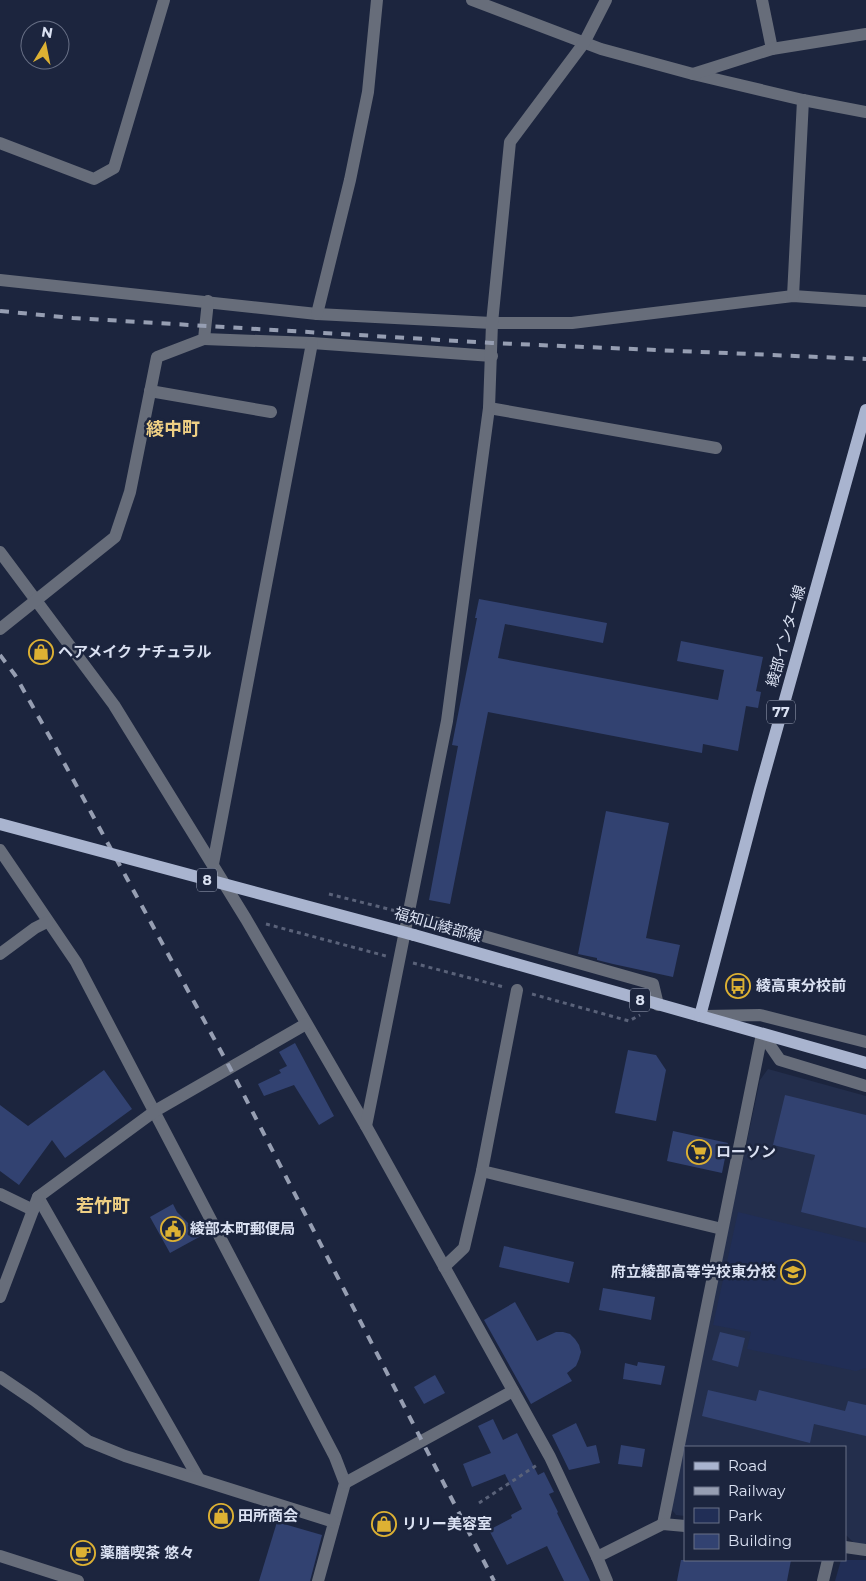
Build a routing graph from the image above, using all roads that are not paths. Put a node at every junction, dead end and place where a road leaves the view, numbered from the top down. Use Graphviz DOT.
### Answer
graph roads {
  1 [pos="164,0"];
  2 [pos="377,0"];
  3 [pos="472,0"];
  4 [pos="606,0"];
  5 [pos="762,0"];
  6 [pos="866,34"];
  7 [pos="584,43"];
  8 [pos="772,49"];
  9 [pos="693,74"];
  10 [pos="803,100"];
  11 [pos="866,112"];
  12 [pos="0,144"];
  13 [pos="0,280"];
  14 [pos="793,296"];
  15 [pos="208,301"];
  16 [pos="866,301"];
  17 [pos="317,314"];
  18 [pos="492,323"];
  19 [pos="204,339"];
  20 [pos="312,343"];
  21 [pos="492,356"];
  22 [pos="150,391"];
  23 [pos="489,408"];
  24 [pos="866,410"];
  25 [pos="271,412"];
  26 [pos="716,448"];
  27 [pos="0,552"];
  28 [pos="35,601"];
  29 [pos="0,630"];
  30 [pos="0,824"];
  31 [pos="0,850"];
  32 [pos="213,864"];
  33 [pos="409,915"];
  34 [pos="47,922"];
  35 [pos="0,954"];
  36 [pos="516,990"];
  37 [pos="658,1005"];
  38 [pos="700,1016"];
  39 [pos="306,1024"];
  40 [pos="762,1034"];
  41 [pos="866,1042"];
  42 [pos="866,1063"];
  43 [pos="866,1086"];
  44 [pos="154,1111"];
  45 [pos="366,1126"];
  46 [pos="482,1171"];
  47 [pos="0,1194"];
  48 [pos="38,1197"];
  49 [pos="33,1210"];
  50 [pos="722,1229"];
  51 [pos="444,1267"];
  52 [pos="0,1296"];
  53 [pos="0,1376"];
  54 [pos="513,1391"];
  55 [pos="199,1479"];
  56 [pos="345,1483"];
  57 [pos="334,1522"];
  58 [pos="663,1524"];
  59 [pos="684,1526"];
  60 [pos="846,1547"];
  61 [pos="866,1550"];
  62 [pos="0,1556"];
  63 [pos="597,1557"];
  64 [pos="828,1561"];
  65 [pos="78,1581"];
  66 [pos="318,1581"];
  67 [pos="607,1581"];
  68 [pos="823,1581"];
  1 -- 12 [label="street"];
  2 -- 17 [label="street"];
  3 -- 7 [label="street"];
  4 -- 7 [label="street"];
  5 -- 8 [label="street"];
  6 -- 8 [label="street"];
  7 -- 9 [label="street"];
  7 -- 18 [label="street"];
  8 -- 9 [label="street"];
  9 -- 10 [label="street"];
  10 -- 11 [label="street"];
  10 -- 14 [label="street"];
  13 -- 15 [label="street"];
  14 -- 16 [label="street"];
  14 -- 18 [label="street"];
  15 -- 17 [label="street"];
  15 -- 19 [label="street"];
  17 -- 18 [label="street"];
  18 -- 21 [label="street"];
  19 -- 20 [label="street"];
  19 -- 22 [label="street"];
  20 -- 21 [label="street"];
  20 -- 32 [label="street"];
  21 -- 23 [label="street"];
  22 -- 25 [label="street"];
  22 -- 28 [label="street"];
  23 -- 26 [label="street"];
  23 -- 33 [label="street"];
  24 -- 38 [label="main road, 綾部インター線 / 77"];
  27 -- 28 [label="street"];
  28 -- 29 [label="street"];
  28 -- 32 [label="street"];
  30 -- 37 [label="main road, 福知山綾部線 / 8, bridge"];
  31 -- 34 [label="street"];
  32 -- 39 [label="street"];
  33 -- 37 [label="street"];
  33 -- 45 [label="street"];
  34 -- 35 [label="street"];
  34 -- 44 [label="street"];
  36 -- 46 [label="street"];
  37 -- 38 [label="main road, 福知山綾部線 / 8"];
  38 -- 40 [label="main road, 福知山綾部線 / 8"];
  38 -- 41 [label="street"];
  39 -- 44 [label="street"];
  39 -- 45 [label="street"];
  40 -- 42 [label="main road, 福知山綾部線 / 8"];
  40 -- 43 [label="street"];
  40 -- 50 [label="street"];
  44 -- 48 [label="street"];
  44 -- 56 [label="street"];
  45 -- 51 [label="street"];
  46 -- 50 [label="street"];
  46 -- 51 [label="street"];
  47 -- 49 [label="street"];
  48 -- 49 [label="street"];
  48 -- 55 [label="street"];
  49 -- 52 [label="street"];
  50 -- 58 [label="street"];
  51 -- 54 [label="street"];
  53 -- 55 [label="street"];
  54 -- 56 [label="street"];
  54 -- 63 [label="street"];
  55 -- 57 [label="street"];
  56 -- 57 [label="street"];
  57 -- 66 [label="street"];
  58 -- 59 [label="street"];
  58 -- 63 [label="street"];
  60 -- 61 [label="street"];
  62 -- 65 [label="street"];
  63 -- 67 [label="street"];
  64 -- 68 [label="street"];
}
